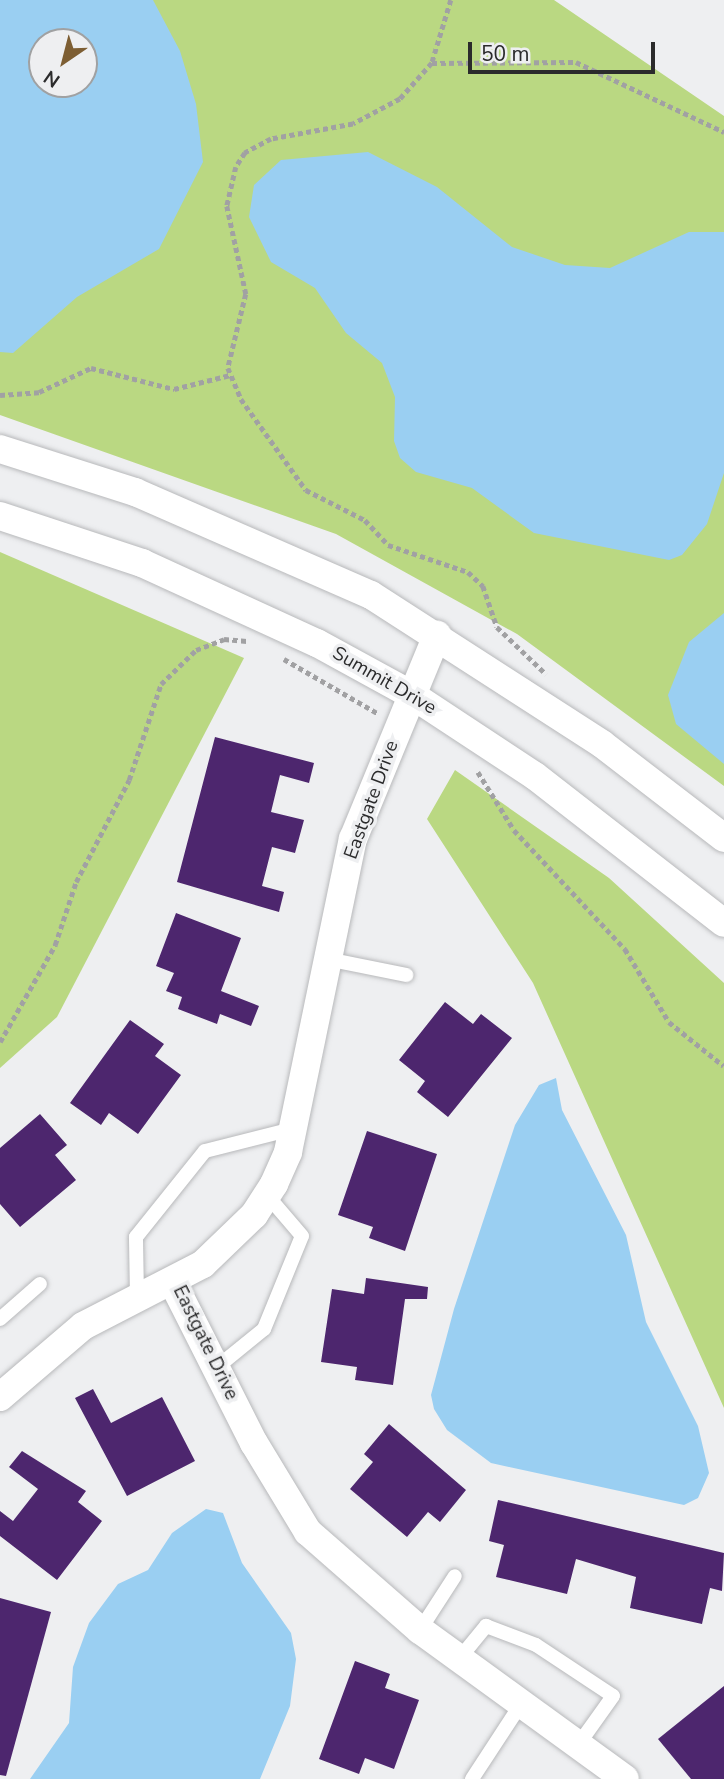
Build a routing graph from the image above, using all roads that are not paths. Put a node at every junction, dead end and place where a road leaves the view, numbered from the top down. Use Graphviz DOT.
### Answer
graph roads {
  1 [pos="0,449"];
  2 [pos="0,516"];
  3 [pos="437,635"];
  4 [pos="412,695"];
  5 [pos="724,838"];
  6 [pos="724,923"];
  7 [pos="327,959"];
  8 [pos="405,975"];
  9 [pos="292,1129"];
  10 [pos="267,1195"];
  11 [pos="172,1281"];
  12 [pos="40,1284"];
  13 [pos="137,1297"];
  14 [pos="0,1319"];
  15 [pos="216,1368"];
  16 [pos="0,1397"];
  17 [pos="455,1576"];
  18 [pos="420,1630"];
  19 [pos="459,1659"];
  20 [pos="521,1704"];
  21 [pos="578,1745"];
  22 [pos="472,1779"];
  23 [pos="625,1779"];
  1 -- 3 [label="street"];
  2 -- 4 [label="street, Summit Drive"];
  3 -- 4 [label="street, Eastgate Drive"];
  3 -- 5 [label="street"];
  4 -- 6 [label="street, Summit Drive"];
  4 -- 7 [label="street, Eastgate Drive"];
  7 -- 8 [label="lane"];
  7 -- 9 [label="street, Eastgate Drive"];
  9 -- 10 [label="street, Eastgate Drive"];
  9 -- 13 [label="lane"];
  10 -- 11 [label="street, Eastgate Drive"];
  10 -- 15 [label="lane"];
  11 -- 13 [label="street"];
  11 -- 15 [label="street, Eastgate Drive"];
  12 -- 14 [label="lane"];
  13 -- 16 [label="street"];
  15 -- 18 [label="street, Eastgate Drive"];
  17 -- 18 [label="lane"];
  18 -- 19 [label="street, Eastgate Drive"];
  19 -- 20 [label="street, Eastgate Drive"];
  19 -- 21 [label="lane"];
  20 -- 21 [label="street, Eastgate Drive"];
  20 -- 22 [label="lane"];
  21 -- 23 [label="street, Eastgate Drive"];
}
